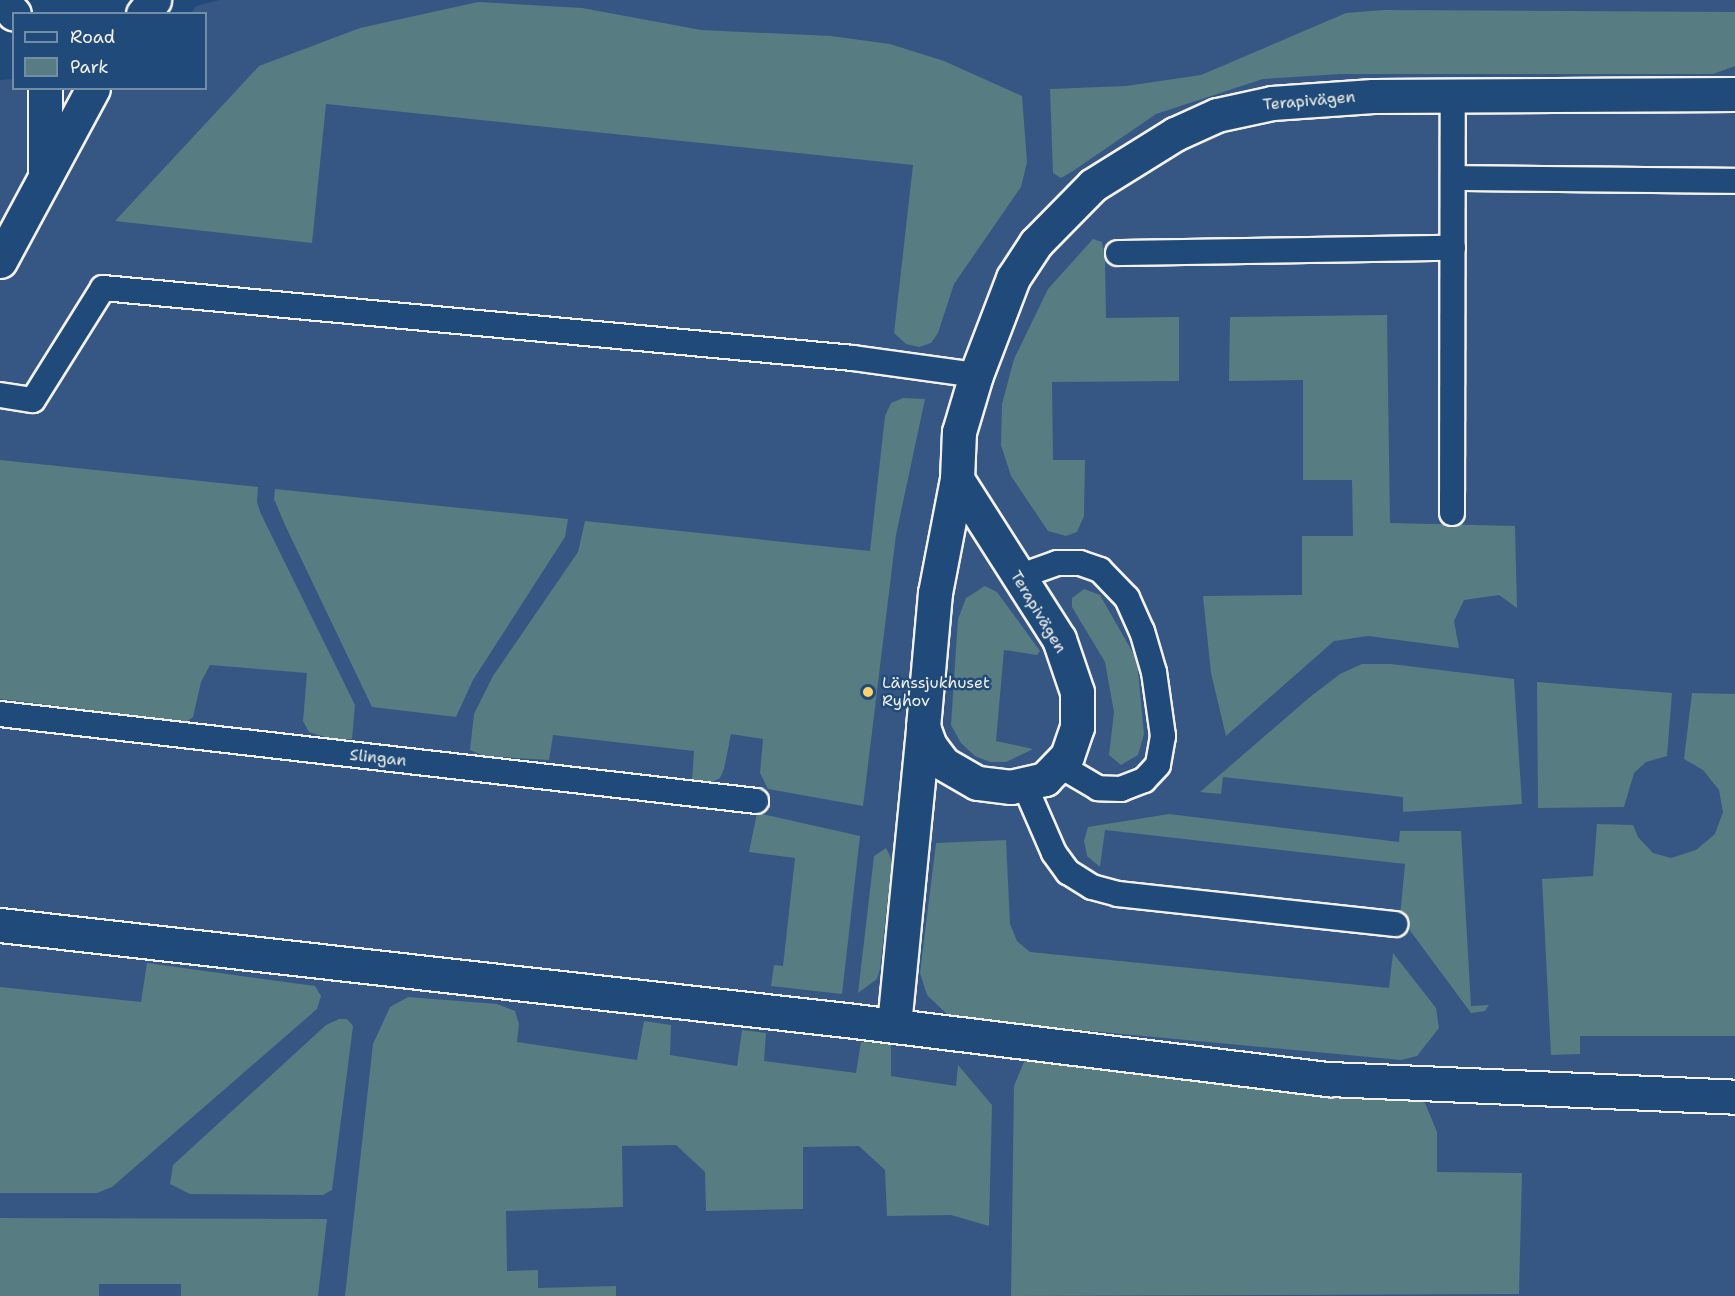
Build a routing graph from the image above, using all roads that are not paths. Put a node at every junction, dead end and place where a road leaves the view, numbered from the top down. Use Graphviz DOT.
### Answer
graph roads {
  1 [pos="2,0"];
  2 [pos="154,0"];
  3 [pos="12,12"];
  4 [pos="144,12"];
  5 [pos="45,90"];
  6 [pos="92,90"];
  7 [pos="1735,94"];
  8 [pos="1453,95"];
  9 [pos="1453,178"];
  10 [pos="45,180"];
  11 [pos="1735,181"];
  12 [pos="1453,248"];
  13 [pos="1118,253"];
  14 [pos="0,261"];
  15 [pos="976,375"];
  16 [pos="0,395"];
  17 [pos="957,479"];
  18 [pos="1452,513"];
  19 [pos="1018,577"];
  20 [pos="0,714"];
  21 [pos="923,726"];
  22 [pos="1059,765"];
  23 [pos="1024,784"];
  24 [pos="756,801"];
  25 [pos="1395,924"];
  26 [pos="0,925"];
  27 [pos="894,1025"];
  28 [pos="1735,1097"];
  1 -- 3 [label="street"];
  2 -- 4 [label="street"];
  5 -- 10 [label="street"];
  6 -- 10 [label="street"];
  7 -- 8 [label="street, Terapivägen"];
  8 -- 9 [label="lane"];
  8 -- 15 [label="street, Terapivägen"];
  9 -- 11 [label="lane"];
  9 -- 12 [label="lane"];
  10 -- 14 [label="street"];
  12 -- 13 [label="lane"];
  12 -- 18 [label="lane"];
  15 -- 16 [label="lane"];
  15 -- 17 [label="street, Terapivägen"];
  17 -- 19 [label="street, Terapivägen"];
  17 -- 21 [label="street, Terapivägen"];
  19 -- 22 [label="street, Terapivägen"];
  19 -- 22 [label="lane"];
  20 -- 24 [label="lane, Slingan"];
  21 -- 23 [label="street, Terapivägen"];
  21 -- 27 [label="street"];
  22 -- 23 [label="street, Terapivägen"];
  23 -- 25 [label="lane"];
  26 -- 27 [label="street"];
  27 -- 28 [label="street"];
}
